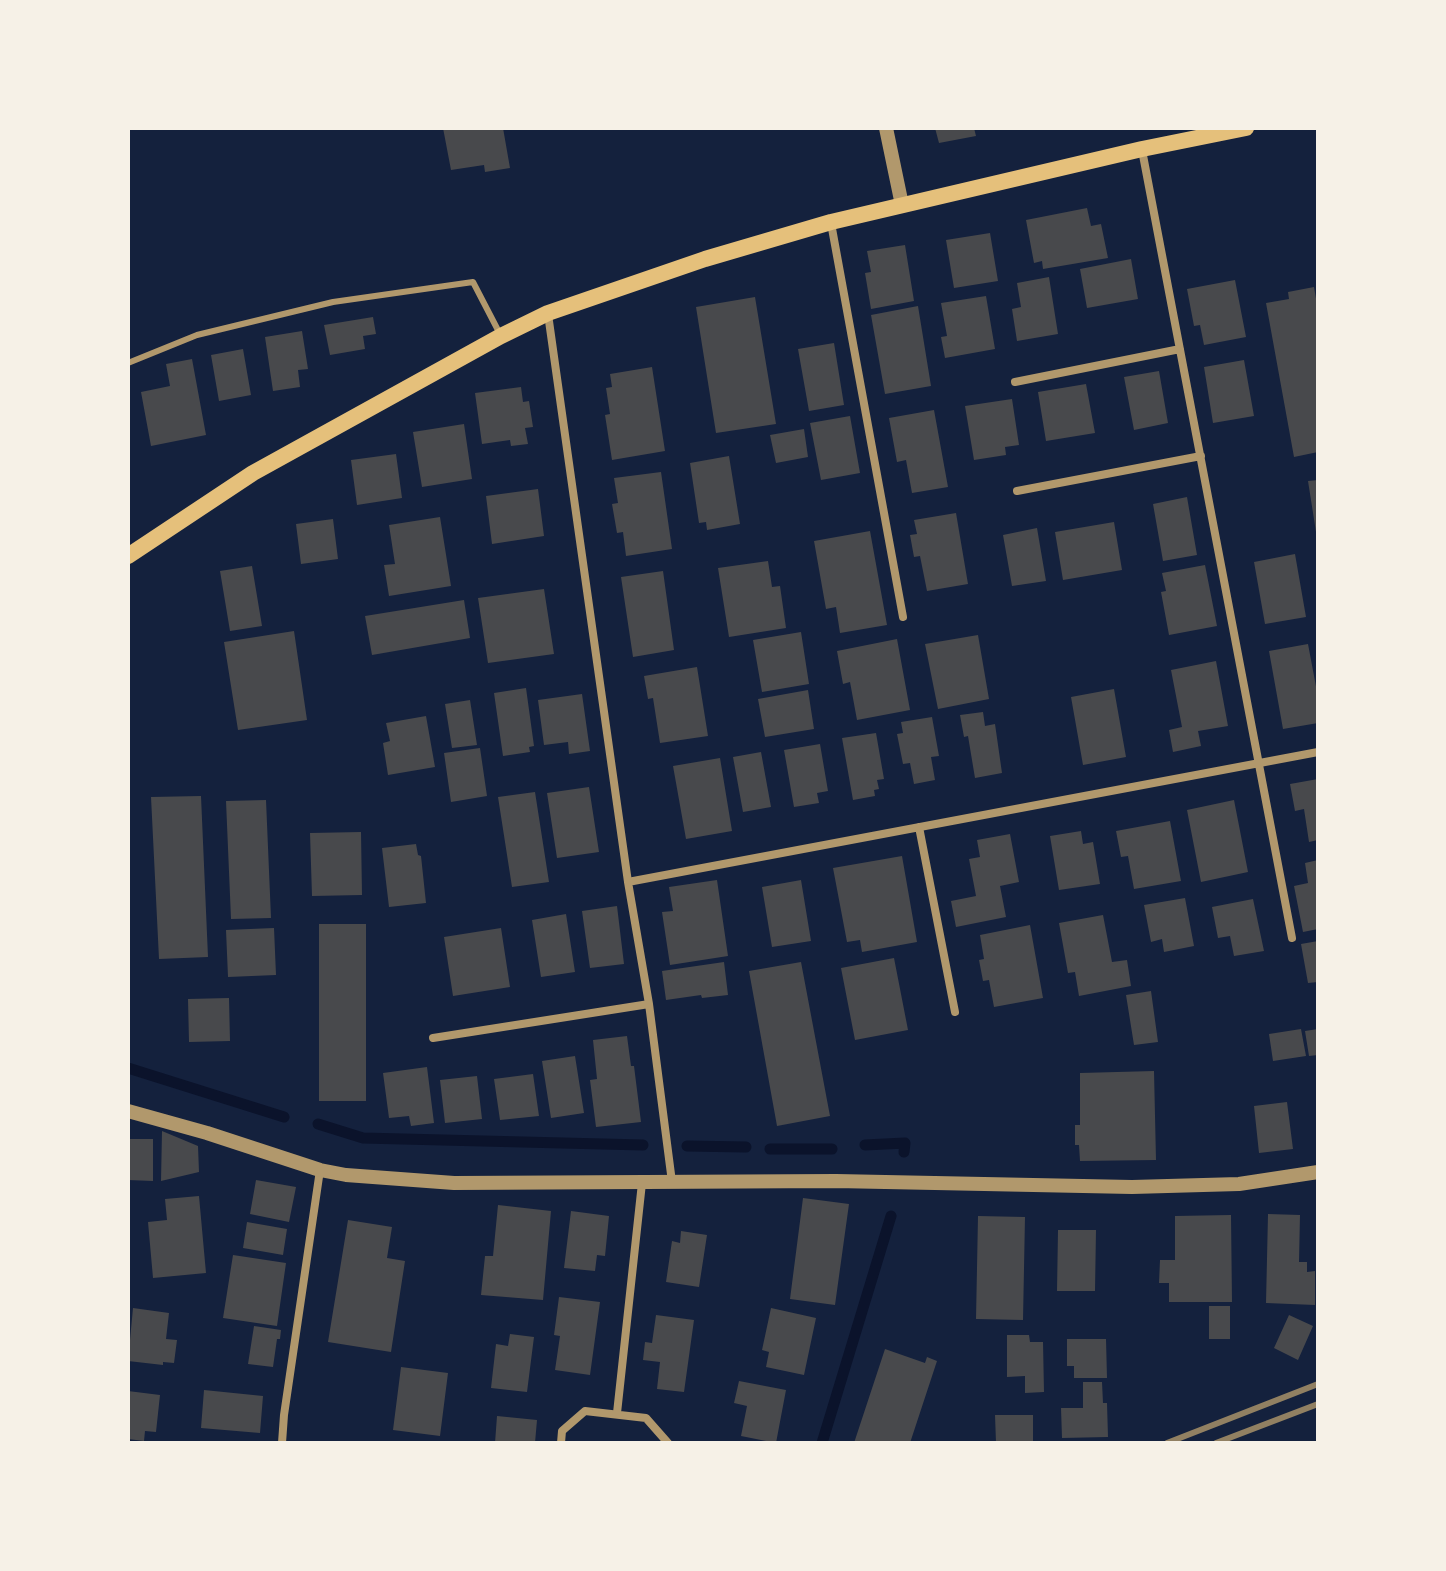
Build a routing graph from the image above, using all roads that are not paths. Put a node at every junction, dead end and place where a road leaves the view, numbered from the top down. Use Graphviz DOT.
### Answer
graph roads {
  1 [pos="886,128"];
  2 [pos="1246,128"];
  3 [pos="1142,149"];
  4 [pos="902,205"];
  5 [pos="831,222"];
  6 [pos="548,313"];
  7 [pos="501,336"];
  8 [pos="1180,349"];
  9 [pos="128,363"];
  10 [pos="1015,382"];
  11 [pos="1201,456"];
  12 [pos="1017,491"];
  13 [pos="128,556"];
  14 [pos="903,617"];
  15 [pos="1318,752"];
  16 [pos="1260,765"];
  17 [pos="919,827"];
  18 [pos="628,882"];
  19 [pos="1292,938"];
  20 [pos="649,1004"];
  21 [pos="955,1012"];
  22 [pos="433,1038"];
  23 [pos="128,1111"];
  24 [pos="320,1170"];
  25 [pos="1318,1172"];
  26 [pos="672,1182"];
  27 [pos="642,1183"];
  28 [pos="617,1413"];
  29 [pos="282,1443"];
  30 [pos="561,1443"];
  31 [pos="668,1443"];
  1 -- 4 [label="street"];
  2 -- 3 [label="main road"];
  3 -- 4 [label="main road"];
  3 -- 8 [label="street"];
  4 -- 5 [label="main road"];
  5 -- 6 [label="main road"];
  5 -- 14 [label="street"];
  6 -- 7 [label="main road"];
  6 -- 18 [label="street"];
  7 -- 9 [label="lane"];
  7 -- 13 [label="main road"];
  8 -- 10 [label="street"];
  8 -- 11 [label="street"];
  11 -- 12 [label="street"];
  11 -- 16 [label="street"];
  15 -- 16 [label="street"];
  16 -- 17 [label="street"];
  16 -- 19 [label="street"];
  17 -- 18 [label="street"];
  17 -- 21 [label="street"];
  18 -- 20 [label="street"];
  20 -- 22 [label="street"];
  20 -- 26 [label="street"];
  23 -- 24 [label="street"];
  24 -- 27 [label="street"];
  24 -- 29 [label="street"];
  25 -- 26 [label="street"];
  26 -- 27 [label="street"];
  27 -- 28 [label="street"];
  28 -- 30 [label="street"];
  28 -- 31 [label="street"];
}
